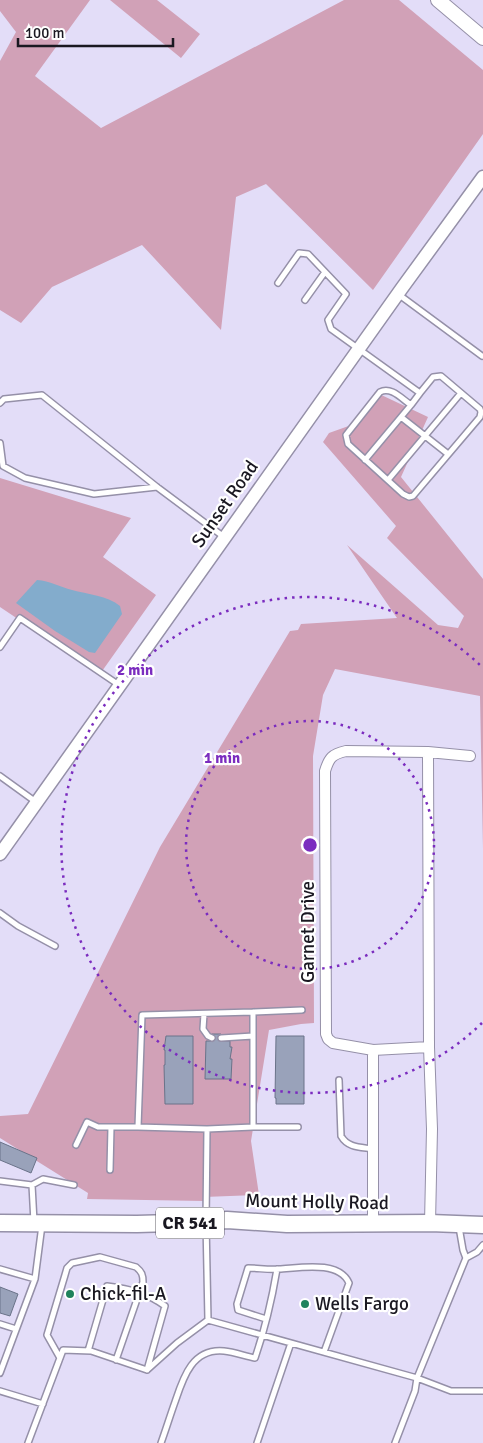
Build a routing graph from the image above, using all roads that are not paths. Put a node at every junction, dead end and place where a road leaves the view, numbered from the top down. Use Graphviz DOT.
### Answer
graph roads {
  1 [pos="438,0"];
  2 [pos="483,38"];
  3 [pos="483,177"];
  4 [pos="325,272"];
  5 [pos="278,283"];
  6 [pos="398,294"];
  7 [pos="305,300"];
  8 [pos="359,349"];
  9 [pos="482,356"];
  10 [pos="461,393"];
  11 [pos="420,394"];
  12 [pos="0,403"];
  13 [pos="411,406"];
  14 [pos="402,417"];
  15 [pos="425,436"];
  16 [pos="0,443"];
  17 [pos="448,454"];
  18 [pos="365,460"];
  19 [pos="2,466"];
  20 [pos="388,480"];
  21 [pos="157,488"];
  22 [pos="225,537"];
  23 [pos="0,648"];
  24 [pos="120,685"];
  25 [pos="428,752"];
  26 [pos="470,756"];
  27 [pos="0,776"];
  28 [pos="36,802"];
  29 [pos="0,854"];
  30 [pos="0,913"];
  31 [pos="56,946"];
  32 [pos="302,1010"];
  33 [pos="253,1012"];
  34 [pos="204,1014"];
  35 [pos="253,1036"];
  36 [pos="212,1038"];
  37 [pos="221,1038"];
  38 [pos="429,1047"];
  39 [pos="373,1050"];
  40 [pos="339,1080"];
  41 [pos="111,1127"];
  42 [pos="138,1127"];
  43 [pos="253,1127"];
  44 [pos="298,1127"];
  45 [pos="207,1129"];
  46 [pos="76,1145"];
  47 [pos="373,1149"];
  48 [pos="110,1170"];
  49 [pos="0,1181"];
  50 [pos="32,1185"];
  51 [pos="74,1185"];
  52 [pos="206,1222"];
  53 [pos="0,1223"];
  54 [pos="430,1223"];
  55 [pos="38,1224"];
  56 [pos="373,1224"];
  57 [pos="459,1224"];
  58 [pos="483,1225"];
  59 [pos="483,1245"];
  60 [pos="466,1258"];
  61 [pos="0,1269"];
  62 [pos="277,1269"];
  63 [pos="35,1279"];
  64 [pos="139,1294"];
  65 [pos="266,1318"];
  66 [pos="208,1320"];
  67 [pos="0,1324"];
  68 [pos="16,1329"];
  69 [pos="263,1335"];
  70 [pos="291,1343"];
  71 [pos="88,1351"];
  72 [pos="324,1352"];
  73 [pos="60,1358"];
  74 [pos="116,1360"];
  75 [pos="146,1370"];
  76 [pos="0,1373"];
  77 [pos="417,1378"];
  78 [pos="0,1391"];
  79 [pos="483,1391"];
  80 [pos="43,1404"];
  81 [pos="28,1443"];
  82 [pos="161,1443"];
  83 [pos="257,1443"];
  84 [pos="395,1443"];
  1 -- 2 [label="main road"];
  3 -- 6 [label="street, Sunset Road"];
  4 -- 5 [label="lane"];
  4 -- 7 [label="lane"];
  4 -- 8 [label="lane"];
  6 -- 8 [label="street, Sunset Road"];
  6 -- 9 [label="lane"];
  8 -- 11 [label="lane"];
  8 -- 22 [label="street, Sunset Road"];
  10 -- 11 [label="lane"];
  10 -- 15 [label="lane"];
  10 -- 17 [label="lane"];
  11 -- 13 [label="lane"];
  12 -- 21 [label="lane"];
  13 -- 14 [label="lane"];
  13 -- 18 [label="lane"];
  14 -- 15 [label="lane"];
  14 -- 18 [label="lane"];
  15 -- 17 [label="lane"];
  15 -- 20 [label="lane"];
  16 -- 19 [label="lane"];
  17 -- 20 [label="lane"];
  18 -- 20 [label="lane"];
  19 -- 21 [label="lane"];
  21 -- 22 [label="lane"];
  22 -- 24 [label="street, Sunset Road"];
  23 -- 24 [label="lane"];
  24 -- 28 [label="street, Sunset Road"];
  25 -- 26 [label="street, Garnet Drive"];
  25 -- 38 [label="street"];
  25 -- 39 [label="street, Garnet Drive"];
  27 -- 28 [label="lane"];
  28 -- 29 [label="street, Sunset Road"];
  30 -- 31 [label="lane"];
  32 -- 33 [label="lane"];
  33 -- 34 [label="lane"];
  33 -- 35 [label="lane"];
  34 -- 36 [label="lane"];
  34 -- 42 [label="lane"];
  35 -- 37 [label="lane"];
  35 -- 43 [label="lane"];
  38 -- 39 [label="street, Garnet Drive"];
  38 -- 54 [label="street"];
  39 -- 47 [label="street"];
  40 -- 47 [label="lane"];
  41 -- 42 [label="lane"];
  41 -- 46 [label="lane"];
  41 -- 48 [label="lane"];
  42 -- 45 [label="lane"];
  43 -- 44 [label="lane"];
  43 -- 45 [label="lane"];
  45 -- 52 [label="lane"];
  47 -- 56 [label="street"];
  49 -- 50 [label="lane"];
  50 -- 51 [label="lane"];
  50 -- 55 [label="lane"];
  52 -- 55 [label="highway, Mount Holly Road / CR 541"];
  52 -- 56 [label="highway, Mount Holly Road / CR 541"];
  52 -- 66 [label="lane"];
  53 -- 55 [label="highway, Mount Holly Road / CR 541"];
  54 -- 56 [label="highway, Mount Holly Road / CR 541"];
  54 -- 57 [label="highway, Mount Holly Road / CR 541"];
  55 -- 63 [label="lane"];
  57 -- 58 [label="highway, Mount Holly Road / CR 541"];
  57 -- 60 [label="lane"];
  59 -- 60 [label="lane"];
  60 -- 77 [label="lane"];
  61 -- 63 [label="lane"];
  62 -- 65 [label="lane"];
  62 -- 65 [label="lane"];
  62 -- 72 [label="lane"];
  63 -- 68 [label="lane"];
  64 -- 71 [label="lane"];
  64 -- 73 [label="lane"];
  64 -- 74 [label="lane"];
  64 -- 75 [label="lane"];
  65 -- 69 [label="lane"];
  66 -- 69 [label="lane"];
  66 -- 75 [label="lane"];
  67 -- 68 [label="lane"];
  68 -- 76 [label="lane"];
  69 -- 70 [label="lane"];
  69 -- 82 [label="lane"];
  70 -- 72 [label="lane"];
  70 -- 83 [label="lane"];
  71 -- 73 [label="lane"];
  71 -- 74 [label="lane"];
  72 -- 77 [label="lane"];
  73 -- 80 [label="lane"];
  74 -- 75 [label="lane"];
  77 -- 79 [label="lane"];
  77 -- 84 [label="lane"];
  78 -- 80 [label="lane"];
  80 -- 81 [label="lane"];
}
